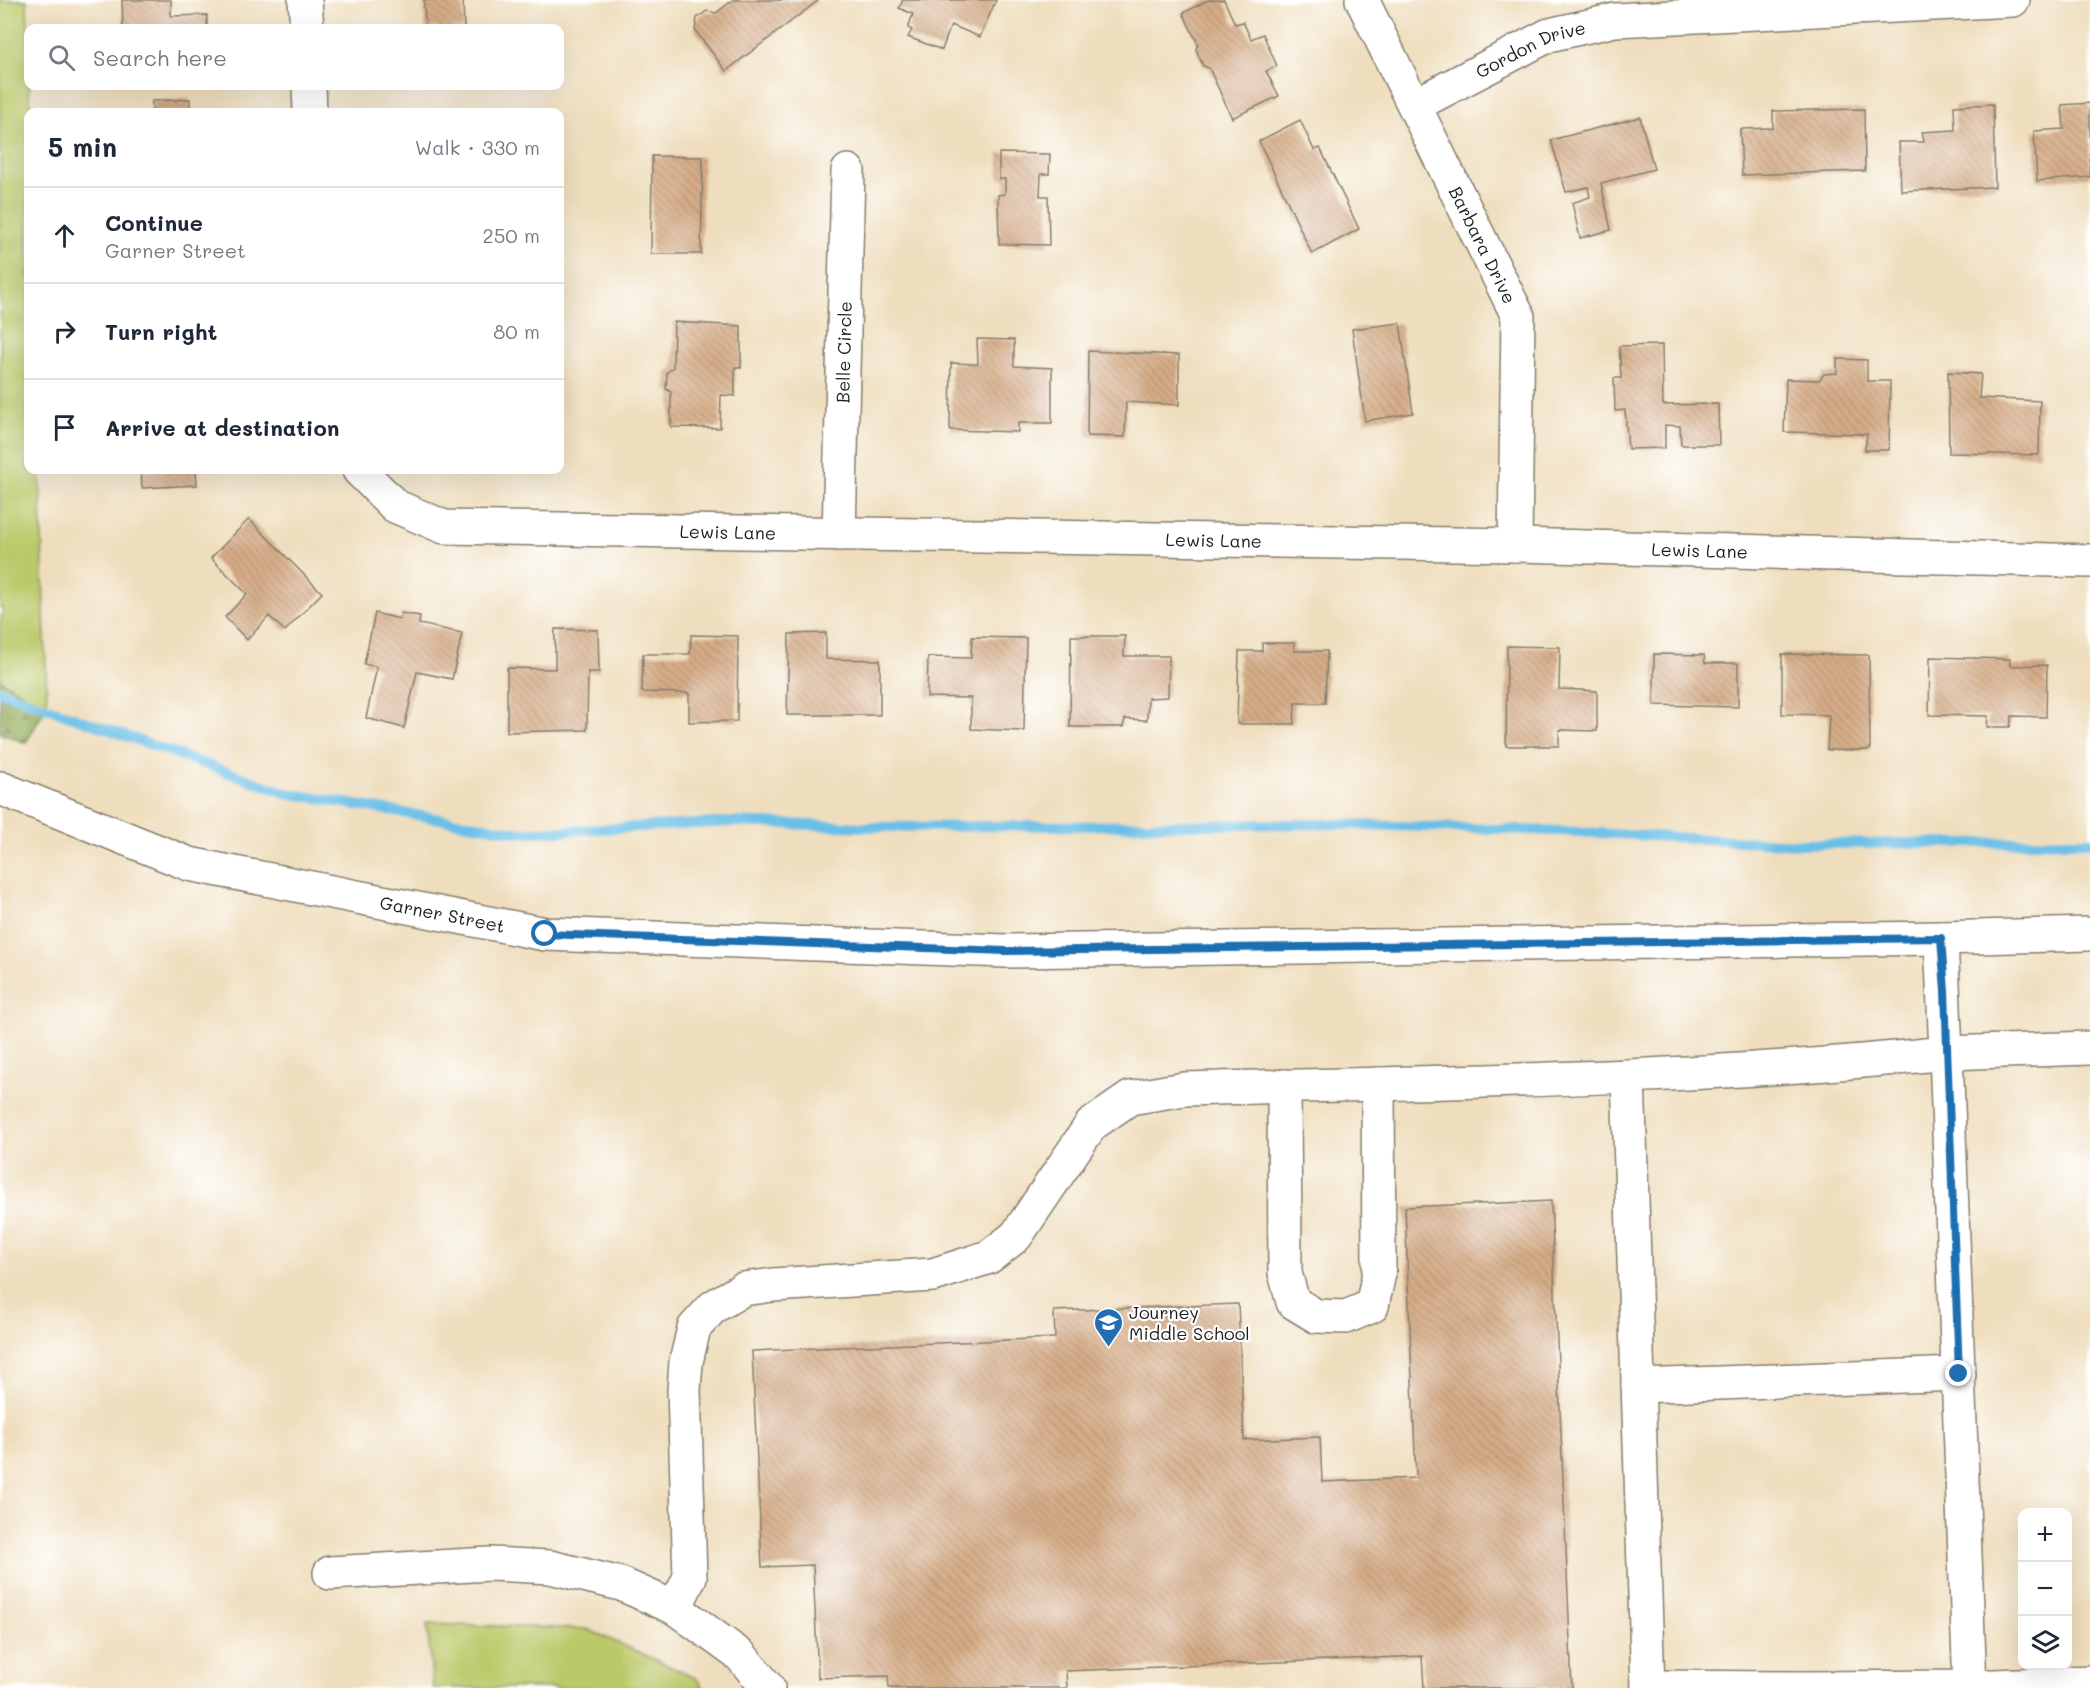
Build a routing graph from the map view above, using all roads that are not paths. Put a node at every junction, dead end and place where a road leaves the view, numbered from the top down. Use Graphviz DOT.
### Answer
graph roads {
  1 [pos="306,0"];
  2 [pos="1362,0"];
  3 [pos="2013,0"];
  4 [pos="307,24"];
  5 [pos="309,90"];
  6 [pos="1415,105"];
  7 [pos="310,108"];
  8 [pos="849,171"];
  9 [pos="363,474"];
  10 [pos="839,534"];
  11 [pos="1515,545"];
  12 [pos="2090,561"];
  13 [pos="0,788"];
  14 [pos="2090,934"];
  15 [pos="1941,938"];
  16 [pos="2090,1048"];
  17 [pos="1946,1053"];
  18 [pos="1628,1076"];
  19 [pos="1378,1084"];
  20 [pos="1284,1086"];
  21 [pos="1959,1374"];
  22 [pos="1638,1386"];
  23 [pos="330,1573"];
  24 [pos="675,1608"];
  25 [pos="2090,1682"];
  26 [pos="768,1688"];
  27 [pos="1648,1688"];
  28 [pos="1800,1688"];
  29 [pos="1970,1688"];
  1 -- 4 [label="street"];
  2 -- 6 [label="street, Barbara Drive"];
  3 -- 6 [label="street, Gordon Drive"];
  5 -- 7 [label="street"];
  6 -- 11 [label="street, Barbara Drive"];
  8 -- 10 [label="street, Belle Circle"];
  9 -- 10 [label="street, Lewis Lane"];
  10 -- 11 [label="street, Lewis Lane"];
  11 -- 12 [label="street, Lewis Lane"];
  13 -- 15 [label="street, Garner Street"];
  14 -- 15 [label="street, Garner Street"];
  15 -- 17 [label="street"];
  16 -- 17 [label="street"];
  17 -- 18 [label="street"];
  17 -- 21 [label="street"];
  18 -- 19 [label="street"];
  18 -- 22 [label="street"];
  19 -- 20 [label="street"];
  19 -- 20 [label="street"];
  20 -- 24 [label="street"];
  21 -- 22 [label="street"];
  21 -- 29 [label="street"];
  22 -- 27 [label="street"];
  23 -- 24 [label="street"];
  24 -- 26 [label="street"];
  25 -- 29 [label="street"];
  27 -- 28 [label="street"];
  28 -- 29 [label="street"];
}
